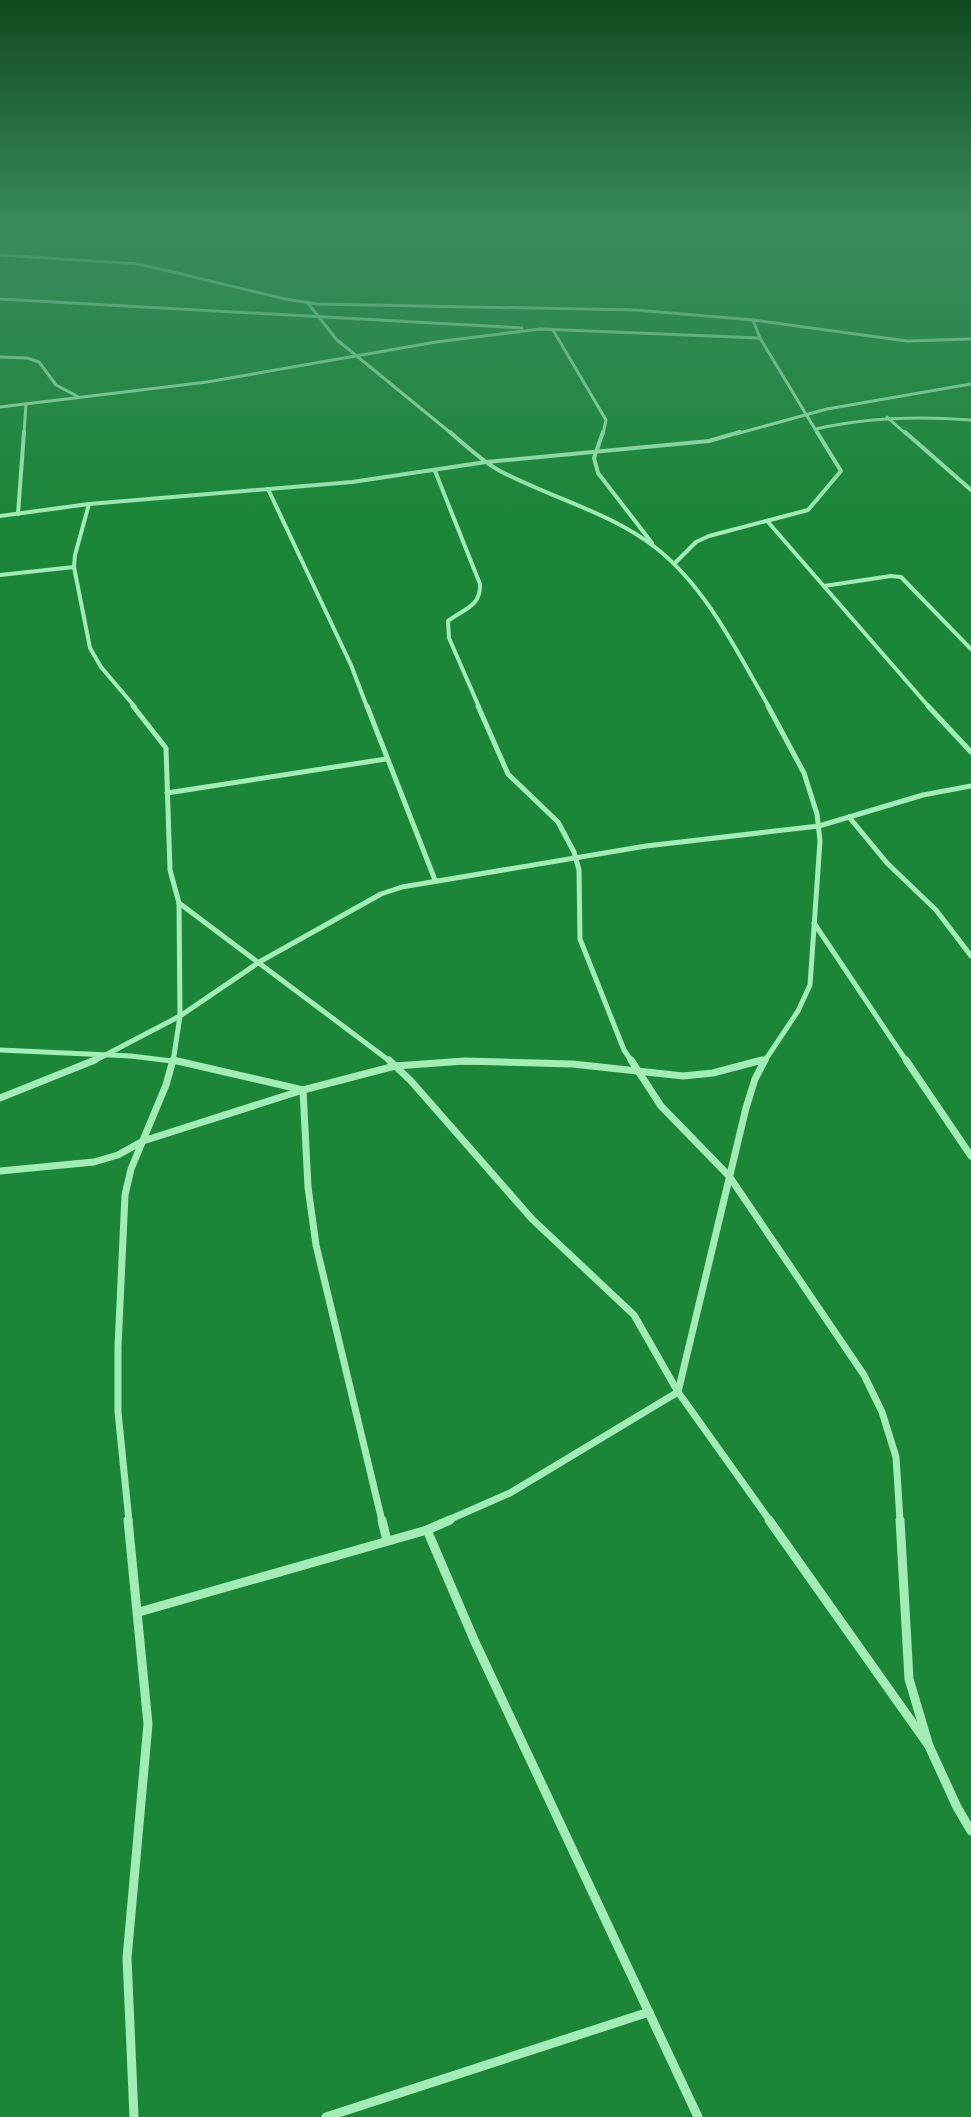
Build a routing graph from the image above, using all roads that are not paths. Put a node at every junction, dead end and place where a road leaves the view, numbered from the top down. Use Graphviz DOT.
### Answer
graph roads {
  1 [pos="753,320"];
  2 [pos="321,321"];
  3 [pos="388,321"];
  4 [pos="759,321"];
  5 [pos="540,329"];
  6 [pos="553,330"];
  7 [pos="760,338"];
  8 [pos="971,339"];
  9 [pos="358,356"];
  10 [pos="0,357"];
  11 [pos="971,384"];
  12 [pos="80,397"];
  13 [pos="26,404"];
  14 [pos="0,407"];
  15 [pos="806,414"];
  16 [pos="887,417"];
  17 [pos="971,420"];
  18 [pos="816,429"];
  19 [pos="594,452"];
  20 [pos="486,462"];
  21 [pos="435,471"];
  22 [pos="268,489"];
  23 [pos="971,490"];
  24 [pos="89,504"];
  25 [pos="18,514"];
  26 [pos="0,516"];
  27 [pos="768,522"];
  28 [pos="655,546"];
  29 [pos="675,563"];
  30 [pos="74,567"];
  31 [pos="0,575"];
  32 [pos="824,586"];
  33 [pos="971,649"];
  34 [pos="971,752"];
  35 [pos="386,759"];
  36 [pos="971,786"];
  37 [pos="168,793"];
  38 [pos="849,817"];
  39 [pos="819,826"];
  40 [pos="575,857"];
  41 [pos="435,880"];
  42 [pos="179,903"];
  43 [pos="814,923"];
  44 [pos="971,956"];
  45 [pos="261,962"];
  46 [pos="180,1016"];
  47 [pos="0,1050"];
  48 [pos="108,1055"];
  49 [pos="766,1059"];
  50 [pos="173,1060"];
  51 [pos="395,1066"];
  52 [pos="636,1072"];
  53 [pos="303,1090"];
  54 [pos="0,1098"];
  55 [pos="143,1141"];
  56 [pos="971,1156"];
  57 [pos="0,1171"];
  58 [pos="729,1176"];
  59 [pos="678,1392"];
  60 [pos="427,1530"];
  61 [pos="387,1542"];
  62 [pos="139,1612"];
  63 [pos="929,1746"];
  64 [pos="971,1831"];
  65 [pos="649,2012"];
  66 [pos="134,2117"];
  67 [pos="326,2117"];
  68 [pos="698,2117"];
  1 -- 7 [label="street"];
  2 -- 9 [label="street"];
  3 -- 5 [label="street"];
  4 -- 8 [label="street"];
  5 -- 6 [label="street"];
  5 -- 9 [label="street"];
  6 -- 7 [label="street"];
  6 -- 19 [label="street"];
  7 -- 15 [label="street"];
  9 -- 12 [label="street"];
  9 -- 20 [label="street"];
  10 -- 12 [label="street"];
  11 -- 15 [label="street"];
  12 -- 13 [label="street"];
  13 -- 14 [label="street"];
  13 -- 25 [label="street"];
  15 -- 18 [label="street"];
  15 -- 19 [label="street"];
  16 -- 17 [label="street"];
  16 -- 18 [label="street"];
  16 -- 23 [label="street"];
  18 -- 27 [label="street"];
  19 -- 20 [label="street"];
  19 -- 28 [label="street"];
  20 -- 21 [label="street"];
  20 -- 28 [label="street"];
  21 -- 22 [label="street"];
  21 -- 40 [label="street"];
  22 -- 24 [label="street"];
  22 -- 35 [label="street"];
  24 -- 25 [label="street"];
  24 -- 30 [label="street"];
  25 -- 26 [label="street"];
  27 -- 29 [label="street"];
  27 -- 32 [label="street"];
  28 -- 29 [label="street"];
  29 -- 39 [label="street"];
  30 -- 31 [label="street"];
  30 -- 37 [label="street"];
  32 -- 33 [label="street"];
  32 -- 34 [label="street"];
  35 -- 37 [label="street"];
  35 -- 41 [label="street"];
  36 -- 38 [label="street"];
  37 -- 42 [label="street"];
  38 -- 39 [label="street"];
  38 -- 44 [label="street"];
  39 -- 40 [label="street"];
  39 -- 43 [label="street"];
  40 -- 41 [label="street"];
  40 -- 52 [label="street"];
  41 -- 45 [label="street"];
  42 -- 45 [label="street"];
  42 -- 46 [label="street"];
  43 -- 49 [label="street"];
  43 -- 56 [label="street"];
  45 -- 46 [label="street"];
  45 -- 51 [label="street"];
  46 -- 48 [label="street"];
  46 -- 50 [label="street"];
  47 -- 48 [label="street"];
  48 -- 50 [label="street"];
  48 -- 54 [label="street"];
  49 -- 52 [label="street"];
  49 -- 58 [label="street"];
  50 -- 53 [label="street"];
  50 -- 55 [label="street"];
  51 -- 52 [label="street"];
  51 -- 53 [label="street"];
  51 -- 59 [label="street"];
  52 -- 58 [label="street"];
  53 -- 55 [label="street"];
  53 -- 61 [label="street"];
  55 -- 57 [label="street"];
  55 -- 62 [label="street"];
  58 -- 59 [label="street"];
  58 -- 63 [label="street"];
  59 -- 60 [label="street"];
  59 -- 63 [label="street"];
  60 -- 61 [label="street"];
  60 -- 65 [label="street"];
  61 -- 62 [label="street"];
  62 -- 66 [label="street"];
  63 -- 64 [label="street"];
  65 -- 67 [label="street"];
  65 -- 68 [label="street"];
}
